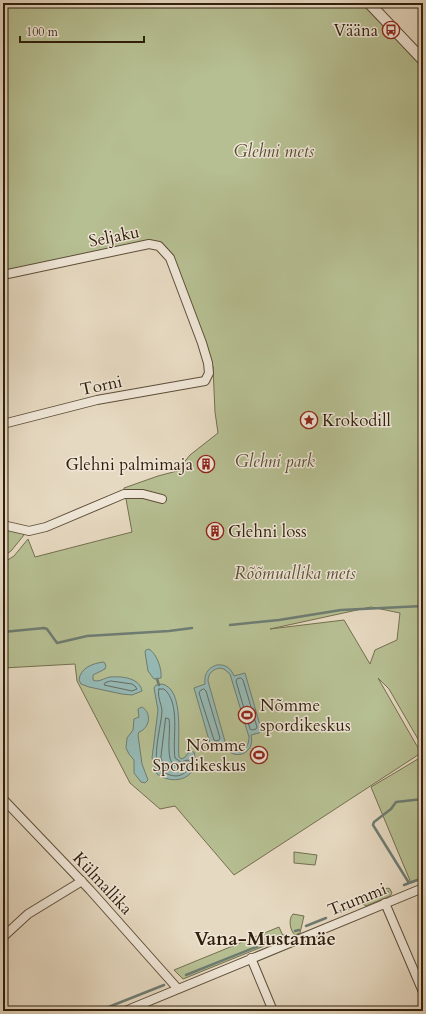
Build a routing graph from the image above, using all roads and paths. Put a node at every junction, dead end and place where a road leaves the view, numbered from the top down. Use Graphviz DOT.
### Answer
graph roads {
  1 [pos="370,3"];
  2 [pos="423,60"];
  3 [pos="3,275"];
  4 [pos="205,380"];
  5 [pos="3,424"];
  6 [pos="162,499"];
  7 [pos="3,525"];
  8 [pos="3,799"];
  9 [pos="82,881"];
  10 [pos="423,888"];
  11 [pos="385,903"];
  12 [pos="3,937"];
  13 [pos="251,958"];
  14 [pos="178,989"];
  15 [pos="423,992"];
  16 [pos="125,1011"];
  17 [pos="273,1011"];
  1 -- 2 [label="street"];
  3 -- 4 [label="street, Seljaku"];
  4 -- 5 [label="street, Torni"];
  6 -- 7 [label="street"];
  8 -- 9 [label="street, Külmallika"];
  9 -- 12 [label="street"];
  9 -- 14 [label="street, Külmallika"];
  10 -- 11 [label="street, Trummi"];
  11 -- 13 [label="street, Trummi"];
  11 -- 15 [label="street"];
  13 -- 14 [label="street, Trummi"];
  13 -- 17 [label="street"];
  14 -- 16 [label="street, Trummi"];
}
